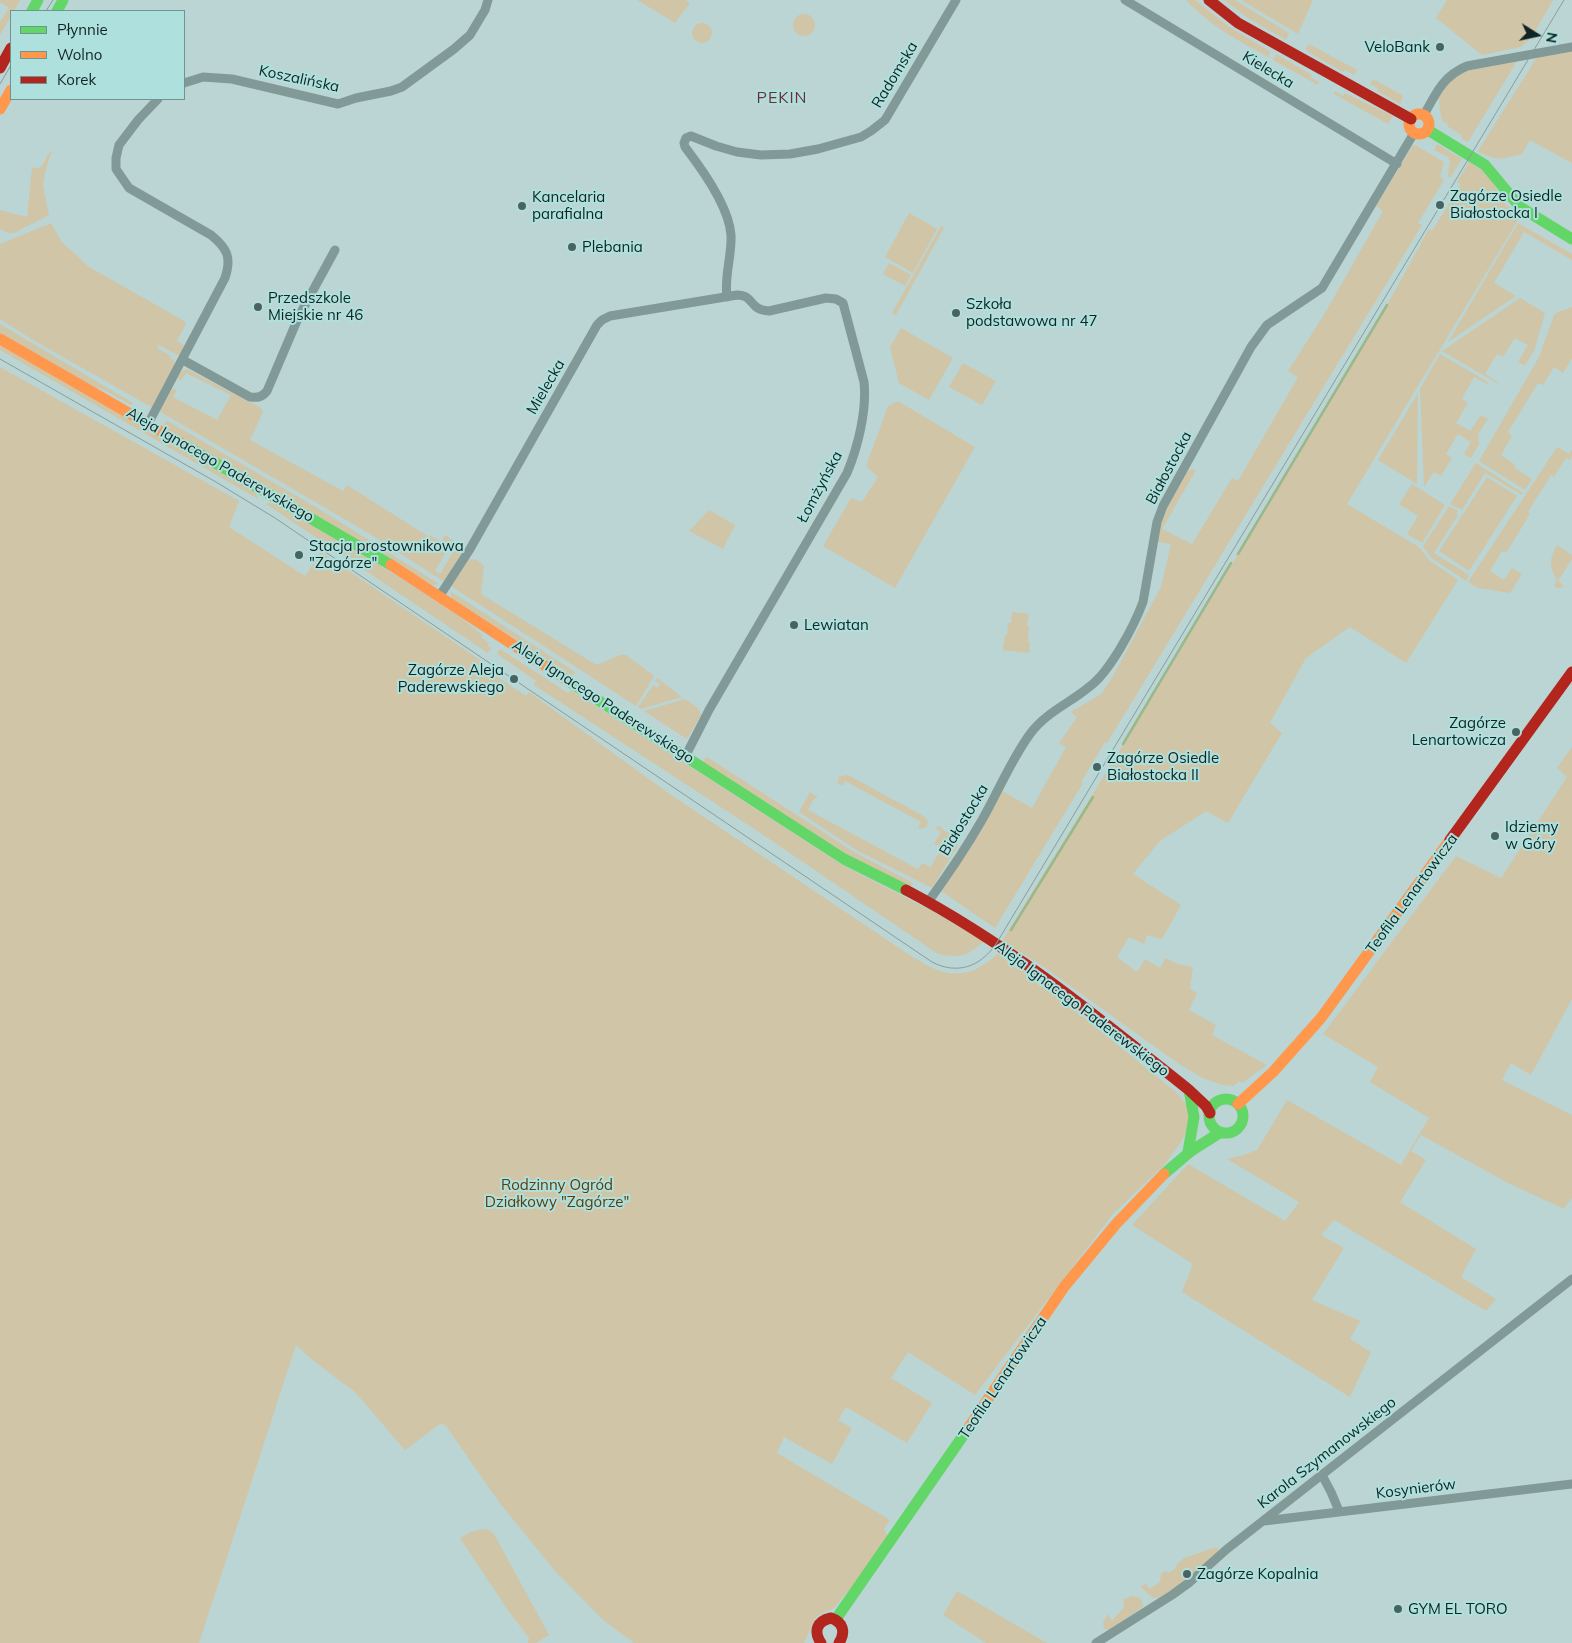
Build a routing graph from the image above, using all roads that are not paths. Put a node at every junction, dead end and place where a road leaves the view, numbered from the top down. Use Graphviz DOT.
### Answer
graph roads {
  1 [pos="488,0"];
  2 [pos="956,0"];
  3 [pos="1125,0"];
  4 [pos="1209,0"];
  5 [pos="1572,47"];
  6 [pos="10,50"];
  7 [pos="0,68"];
  8 [pos="185,83"];
  9 [pos="10,92"];
  10 [pos="157,100"];
  11 [pos="0,109"];
  12 [pos="1424,115"];
  13 [pos="1411,119"];
  14 [pos="1428,130"];
  15 [pos="1414,133"];
  16 [pos="1397,164"];
  17 [pos="1572,239"];
  18 [pos="336,250"];
  19 [pos="727,297"];
  20 [pos="748,298"];
  21 [pos="0,339"];
  22 [pos="183,360"];
  23 [pos="148,424"];
  24 [pos="439,597"];
  25 [pos="1572,672"];
  26 [pos="685,757"];
  27 [pos="928,902"];
  28 [pos="1189,1090"];
  29 [pos="1238,1104"];
  30 [pos="1212,1111"];
  31 [pos="1221,1132"];
  32 [pos="1188,1152"];
  33 [pos="1572,1279"];
  34 [pos="1322,1475"];
  35 [pos="1572,1484"];
  36 [pos="1339,1511"];
  37 [pos="1262,1521"];
  38 [pos="836,1619"];
  39 [pos="818,1641"];
  40 [pos="843,1642"];
  41 [pos="1096,1643"];
  1 -- 8 [label="street, Koszalińska"];
  2 -- 19 [label="street, Radomska"];
  3 -- 16 [label="street, Kielecka"];
  4 -- 13 [label="street"];
  5 -- 12 [label="street"];
  6 -- 7 [label="street"];
  9 -- 11 [label="street"];
  10 -- 22 [label="street"];
  12 -- 13 [label="street"];
  12 -- 14 [label="street"];
  13 -- 15 [label="street"];
  14 -- 15 [label="street"];
  14 -- 17 [label="street"];
  15 -- 16 [label="street, Białostocka"];
  16 -- 27 [label="street, Białostocka"];
  18 -- 22 [label="street"];
  19 -- 20 [label="street, Mielecka"];
  19 -- 24 [label="street, Mielecka"];
  20 -- 26 [label="street, Łomżyńska"];
  21 -- 23 [label="street, Aleja Ignacego Paderewskiego"];
  22 -- 23 [label="street"];
  23 -- 24 [label="street, Aleja Ignacego Paderewskiego"];
  24 -- 26 [label="street, Aleja Ignacego Paderewskiego"];
  25 -- 29 [label="street, Teofila Lenartowicza"];
  26 -- 27 [label="street, Aleja Ignacego Paderewskiego"];
  27 -- 28 [label="street, Aleja Ignacego Paderewskiego"];
  28 -- 30 [label="street, Aleja Ignacego Paderewskiego"];
  28 -- 32 [label="street"];
  29 -- 30 [label="street"];
  29 -- 31 [label="street"];
  30 -- 31 [label="street"];
  30 -- 32 [label="street, Teofila Lenartowicza"];
  31 -- 32 [label="street, Teofila Lenartowicza"];
  32 -- 38 [label="street, Teofila Lenartowicza"];
  33 -- 34 [label="street, Karola Szymanowskiego"];
  34 -- 36 [label="street"];
  34 -- 37 [label="street, Karola Szymanowskiego"];
  35 -- 36 [label="street, Kosynierów"];
  36 -- 37 [label="street, Kosynierów"];
  37 -- 41 [label="street, Karola Szymanowskiego"];
  38 -- 39 [label="street"];
  38 -- 40 [label="street"];
}
